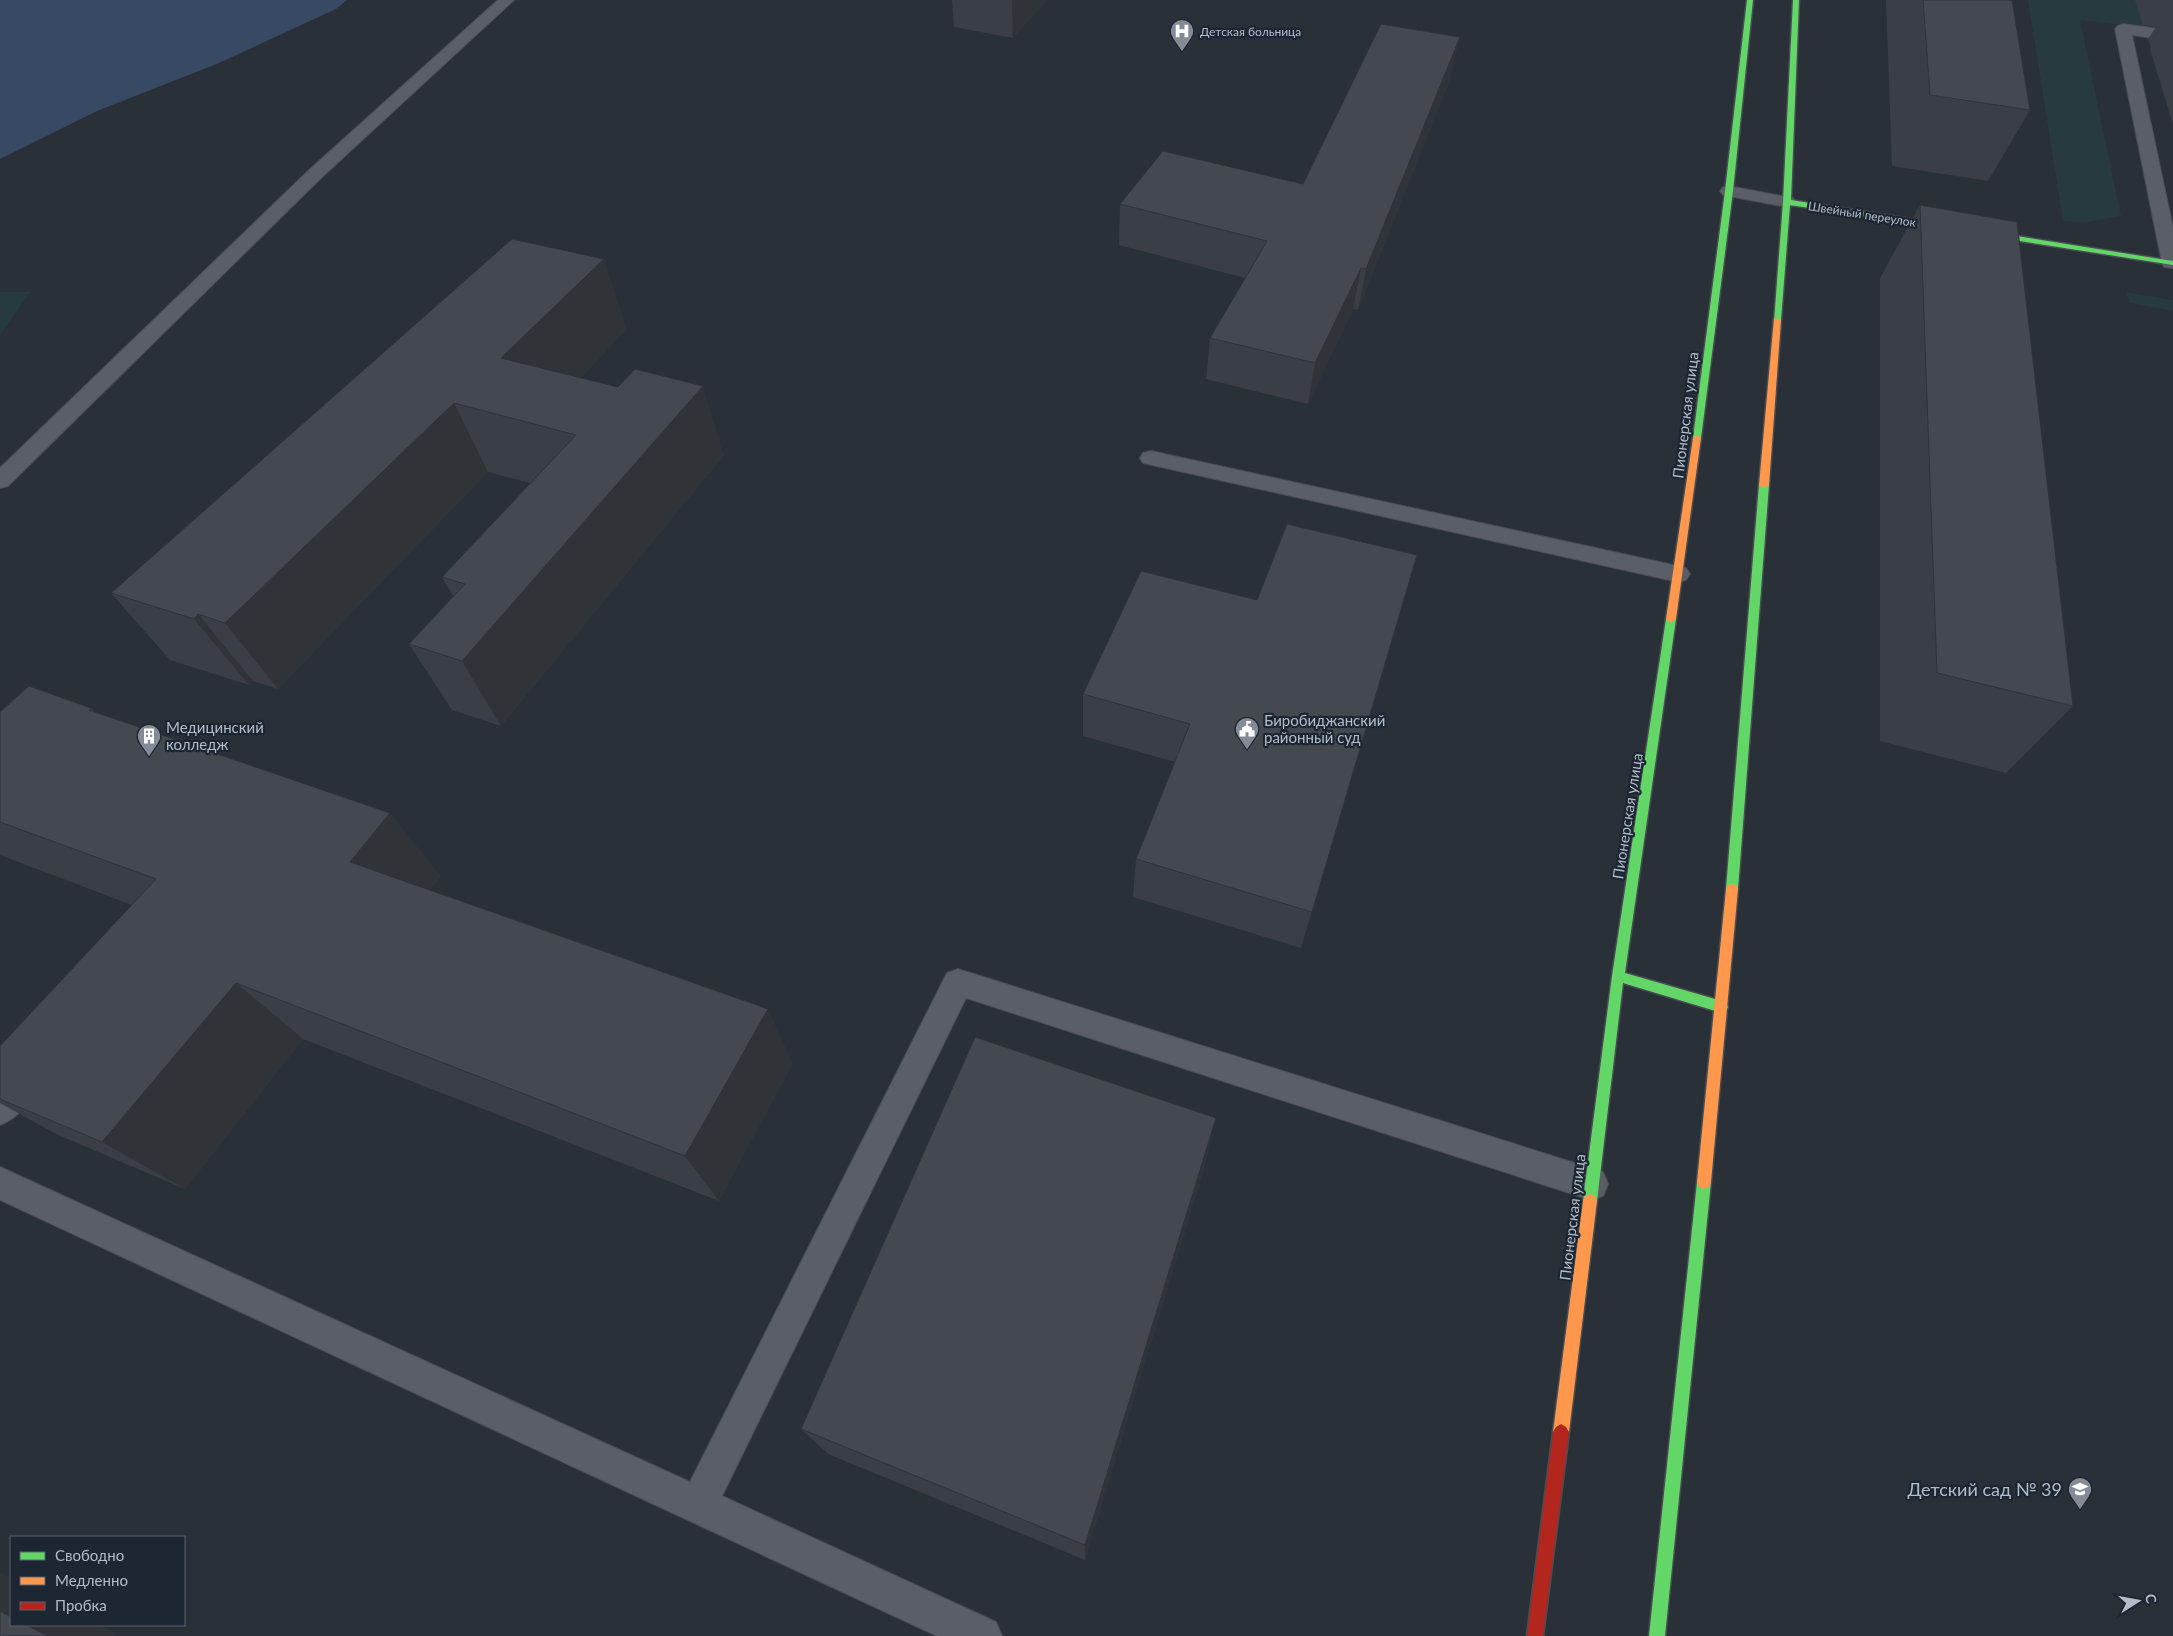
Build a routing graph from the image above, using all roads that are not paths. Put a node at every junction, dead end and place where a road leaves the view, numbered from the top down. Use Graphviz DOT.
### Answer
graph roads {
  1 [pos="507,0"];
  2 [pos="1750,0"];
  3 [pos="1796,0"];
  4 [pos="2173,36"];
  5 [pos="1729,191"];
  6 [pos="1787,202"];
  7 [pos="2172,263"];
  8 [pos="1151,458"];
  9 [pos="0,481"];
  10 [pos="1678,574"];
  11 [pos="1618,976"];
  12 [pos="1722,1007"];
  13 [pos="46,1059"];
  14 [pos="0,1110"];
  15 [pos="0,1183"];
  16 [pos="1591,1184"];
  17 [pos="698,1505"];
  18 [pos="982,1636"];
  19 [pos="1535,1636"];
  20 [pos="1657,1636"];
  1 -- 9 [label="street"];
  2 -- 5 [label="main road, Пионерская улица"];
  3 -- 6 [label="main road"];
  4 -- 7 [label="street"];
  5 -- 6 [label="street, Швейный переулок"];
  5 -- 10 [label="main road, Пионерская улица"];
  6 -- 7 [label="main road, Швейный переулок"];
  6 -- 12 [label="main road"];
  8 -- 10 [label="street"];
  10 -- 11 [label="main road, Пионерская улица"];
  11 -- 12 [label="main road"];
  11 -- 16 [label="main road, Пионерская улица"];
  12 -- 20 [label="main road"];
  13 -- 14 [label="street"];
  15 -- 17 [label="street"];
  16 -- 17 [label="street"];
  16 -- 19 [label="main road, Пионерская улица"];
  17 -- 18 [label="street"];
}
